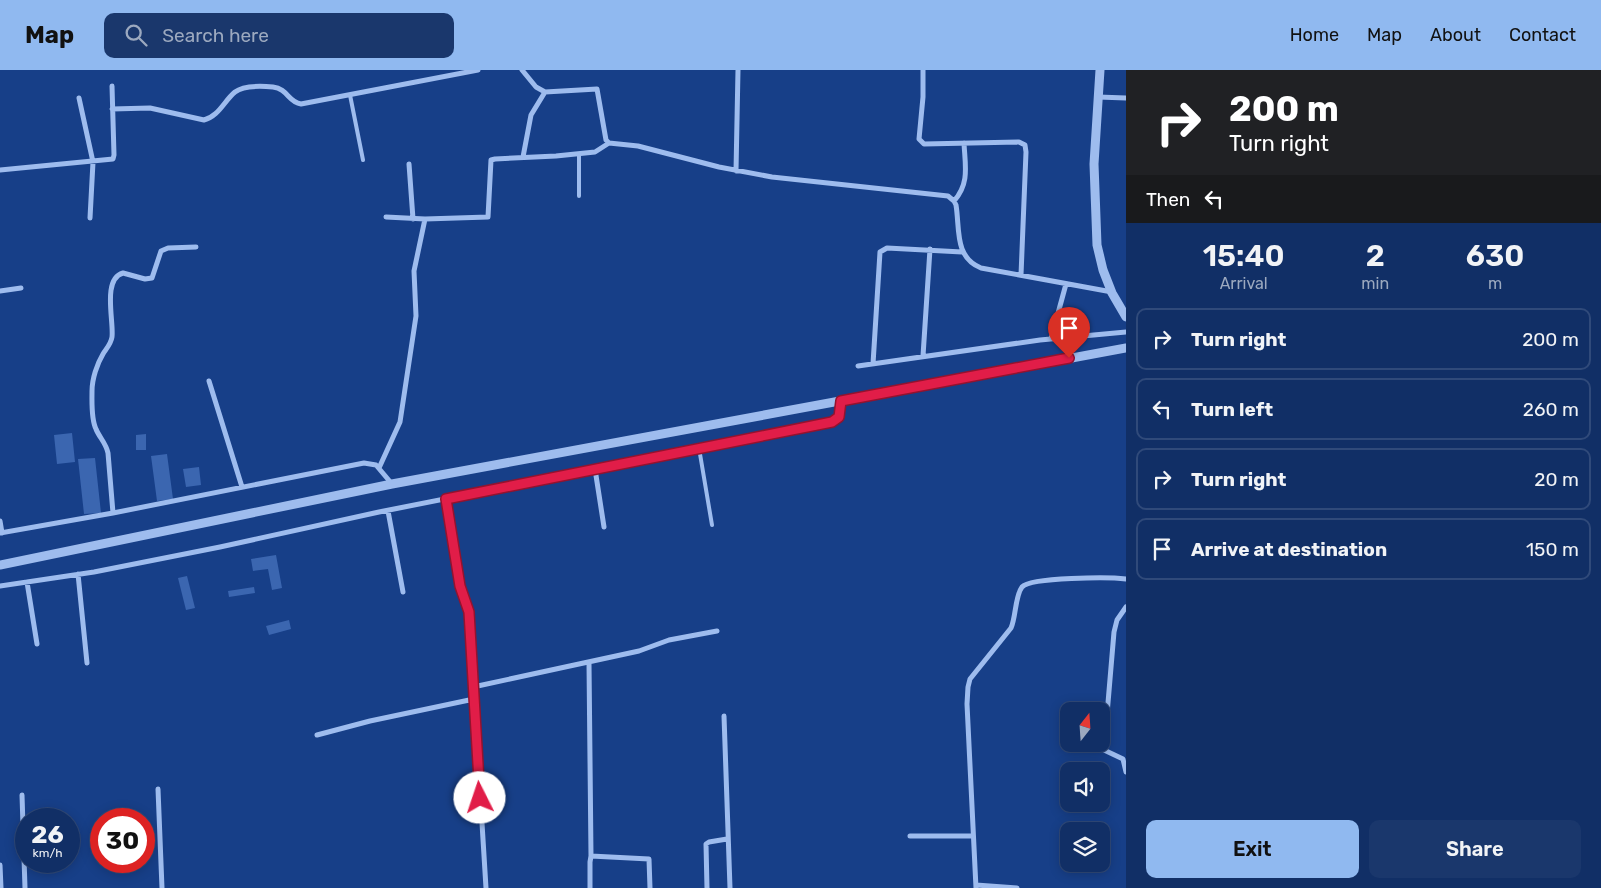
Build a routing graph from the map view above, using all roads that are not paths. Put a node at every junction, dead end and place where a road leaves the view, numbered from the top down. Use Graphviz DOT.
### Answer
graph roads {
  1 [pos="478,70"];
  2 [pos="522,70"];
  3 [pos="738,70"];
  4 [pos="924,70"];
  5 [pos="1100,70"];
  6 [pos="112,86"];
  7 [pos="545,92"];
  8 [pos="350,95"];
  9 [pos="1098,97"];
  10 [pos="79,98"];
  11 [pos="1126,98"];
  12 [pos="112,109"];
  13 [pos="609,143"];
  14 [pos="964,143"];
  15 [pos="579,154"];
  16 [pos="523,158"];
  17 [pos="364,160"];
  18 [pos="93,162"];
  19 [pos="409,164"];
  20 [pos="0,170"];
  21 [pos="736,170"];
  22 [pos="579,196"];
  23 [pos="954,201"];
  24 [pos="386,217"];
  25 [pos="90,218"];
  26 [pos="413,219"];
  27 [pos="425,219"];
  28 [pos="196,247"];
  29 [pos="930,249"];
  30 [pos="962,252"];
  31 [pos="1021,276"];
  32 [pos="1066,284"];
  33 [pos="21,288"];
  34 [pos="0,291"];
  35 [pos="1112,292"];
  36 [pos="1126,317"];
  37 [pos="1126,332"];
  38 [pos="1051,339"];
  39 [pos="1126,348"];
  40 [pos="923,356"];
  41 [pos="873,364"];
  42 [pos="858,366"];
  43 [pos="209,381"];
  44 [pos="841,401"];
  45 [pos="699,448"];
  46 [pos="380,468"];
  47 [pos="595,469"];
  48 [pos="392,484"];
  49 [pos="242,487"];
  50 [pos="446,499"];
  51 [pos="388,511"];
  52 [pos="112,513"];
  53 [pos="0,521"];
  54 [pos="712,526"];
  55 [pos="604,527"];
  56 [pos="1,533"];
  57 [pos="0,565"];
  58 [pos="78,574"];
  59 [pos="1126,579"];
  60 [pos="27,582"];
  61 [pos="0,586"];
  62 [pos="403,592"];
  63 [pos="1126,607"];
  64 [pos="718,631"];
  65 [pos="37,644"];
  66 [pos="87,663"];
  67 [pos="589,663"];
  68 [pos="473,688"];
  69 [pos="474,699"];
  70 [pos="724,716"];
  71 [pos="317,735"];
  72 [pos="1126,772"];
  73 [pos="158,789"];
  74 [pos="22,795"];
  75 [pos="910,836"];
  76 [pos="973,836"];
  77 [pos="727,839"];
  78 [pos="592,856"];
  79 [pos="0,865"];
  80 [pos="976,887"];
  81 [pos="1,888"];
  82 [pos="25,888"];
  83 [pos="162,888"];
  84 [pos="486,888"];
  85 [pos="590,888"];
  86 [pos="650,888"];
  87 [pos="707,888"];
  88 [pos="730,888"];
  89 [pos="1017,888"];
  1 -- 8 [label="street"];
  2 -- 7 [label="street"];
  3 -- 21 [label="street"];
  4 -- 14 [label="street"];
  5 -- 9 [label="street"];
  6 -- 12 [label="street"];
  7 -- 13 [label="street"];
  7 -- 16 [label="street"];
  8 -- 12 [label="street"];
  8 -- 17 [label="lane"];
  9 -- 11 [label="street"];
  9 -- 35 [label="street"];
  10 -- 18 [label="street"];
  12 -- 18 [label="street"];
  13 -- 15 [label="street"];
  13 -- 21 [label="street"];
  14 -- 23 [label="street"];
  14 -- 31 [label="street"];
  15 -- 16 [label="street"];
  15 -- 22 [label="lane"];
  16 -- 27 [label="street"];
  18 -- 20 [label="street"];
  18 -- 25 [label="street"];
  19 -- 26 [label="street"];
  21 -- 23 [label="street"];
  23 -- 30 [label="street"];
  24 -- 26 [label="street"];
  26 -- 27 [label="street"];
  27 -- 46 [label="street"];
  28 -- 52 [label="street"];
  29 -- 30 [label="street"];
  29 -- 40 [label="street"];
  29 -- 41 [label="street"];
  30 -- 31 [label="street"];
  31 -- 32 [label="street"];
  32 -- 35 [label="street"];
  32 -- 38 [label="street"];
  33 -- 34 [label="street"];
  35 -- 36 [label="street"];
  37 -- 38 [label="street"];
  38 -- 40 [label="street"];
  39 -- 44 [label="street"];
  40 -- 41 [label="street"];
  41 -- 42 [label="street"];
  43 -- 49 [label="street"];
  44 -- 45 [label="street"];
  44 -- 48 [label="street"];
  45 -- 47 [label="street"];
  45 -- 54 [label="lane"];
  46 -- 48 [label="street"];
  46 -- 49 [label="street"];
  47 -- 50 [label="street"];
  47 -- 55 [label="street"];
  48 -- 57 [label="street"];
  49 -- 52 [label="street"];
  50 -- 51 [label="street"];
  50 -- 68 [label="street"];
  51 -- 58 [label="street"];
  51 -- 62 [label="street"];
  52 -- 56 [label="street"];
  53 -- 56 [label="street"];
  58 -- 60 [label="street"];
  58 -- 66 [label="street"];
  59 -- 76 [label="street"];
  60 -- 61 [label="street"];
  60 -- 65 [label="street"];
  63 -- 72 [label="street"];
  64 -- 67 [label="street"];
  67 -- 68 [label="street"];
  67 -- 78 [label="street"];
  68 -- 69 [label="street"];
  69 -- 71 [label="street"];
  69 -- 84 [label="street"];
  70 -- 77 [label="street"];
  73 -- 83 [label="street"];
  74 -- 82 [label="street"];
  75 -- 76 [label="street"];
  76 -- 80 [label="street"];
  77 -- 87 [label="street"];
  77 -- 88 [label="street"];
  78 -- 85 [label="street"];
  78 -- 86 [label="street"];
  79 -- 81 [label="street"];
  80 -- 89 [label="street"];
}
